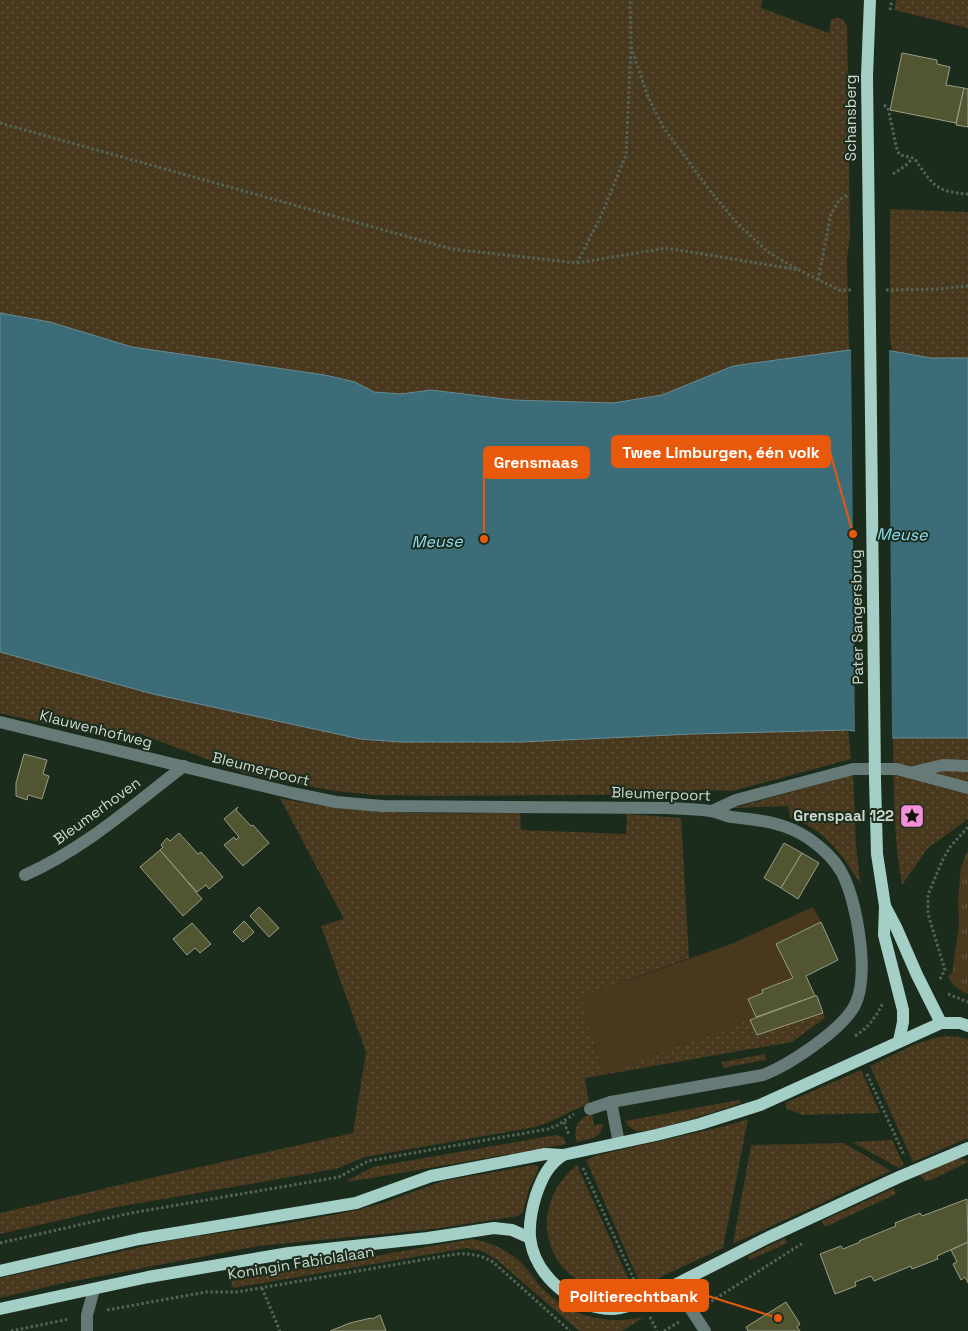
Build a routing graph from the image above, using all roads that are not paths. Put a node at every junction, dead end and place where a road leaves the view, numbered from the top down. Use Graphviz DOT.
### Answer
graph roads {
  1 [pos="870,0"];
  2 [pos="869,236"];
  3 [pos="0,722"];
  4 [pos="184,766"];
  5 [pos="968,766"];
  6 [pos="912,773"];
  7 [pos="968,788"];
  8 [pos="712,811"];
  9 [pos="25,875"];
  10 [pos="885,906"];
  11 [pos="941,1023"];
  12 [pos="968,1026"];
  13 [pos="899,1041"];
  14 [pos="611,1102"];
  15 [pos="590,1109"];
  16 [pos="619,1143"];
  17 [pos="968,1148"];
  18 [pos="563,1155"];
  19 [pos="530,1238"];
  20 [pos="0,1271"];
  21 [pos="675,1285"];
  22 [pos="94,1289"];
  23 [pos="0,1309"];
  24 [pos="88,1331"];
  25 [pos="705,1331"];
  1 -- 2 [label="main road, Schansberg"];
  2 -- 10 [label="main road, Pater Sangersbrug, bridge"];
  3 -- 4 [label="street, Klauwenhofweg"];
  4 -- 8 [label="street, Bleumerpoort"];
  4 -- 9 [label="street, Bleumerhoven"];
  5 -- 6 [label="street"];
  6 -- 7 [label="street"];
  6 -- 8 [label="street"];
  8 -- 14 [label="street, Bleumerpoort"];
  10 -- 11 [label="main road, Pater Sangersbrug"];
  10 -- 13 [label="main road, Pater Sangersbrug"];
  11 -- 12 [label="main road"];
  11 -- 13 [label="main road"];
  13 -- 16 [label="main road"];
  14 -- 15 [label="street, Bleumerpoort"];
  14 -- 16 [label="street"];
  16 -- 18 [label="main road"];
  17 -- 21 [label="main road"];
  18 -- 19 [label="main road"];
  18 -- 20 [label="main road"];
  19 -- 21 [label="main road"];
  19 -- 22 [label="main road, Koningin Fabiolalaan"];
  21 -- 25 [label="street"];
  22 -- 23 [label="main road, Koningin Fabiolalaan"];
  22 -- 24 [label="street"];
}
